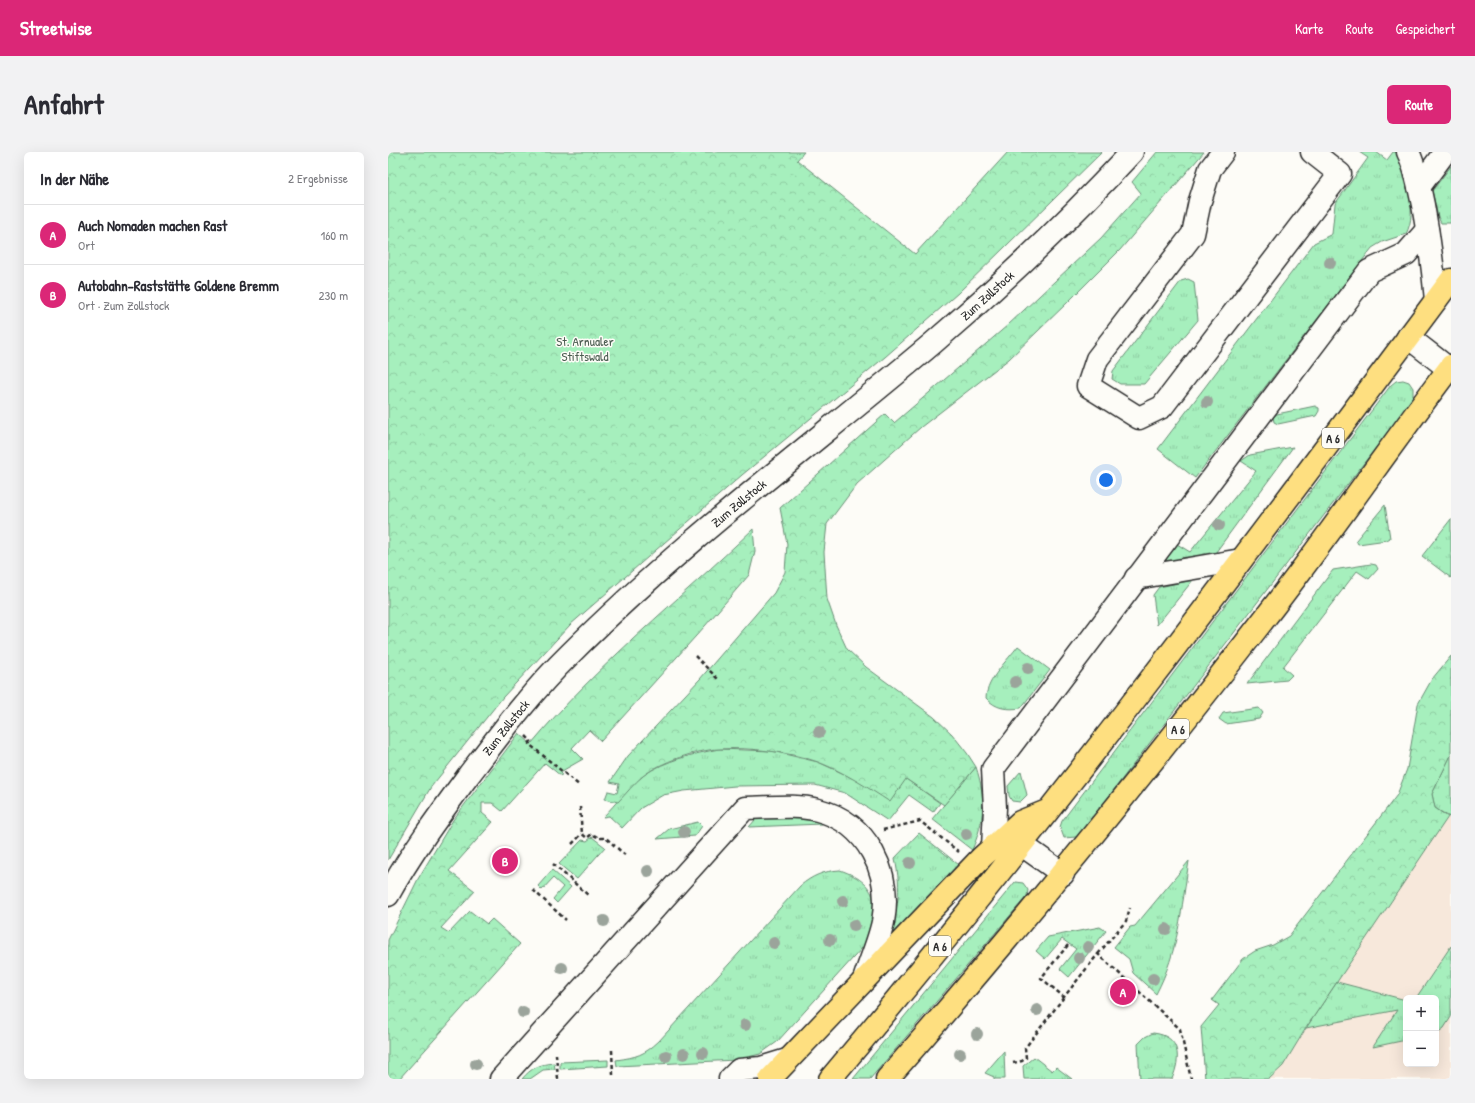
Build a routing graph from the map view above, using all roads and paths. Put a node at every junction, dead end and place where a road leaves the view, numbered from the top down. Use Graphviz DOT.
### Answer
graph roads {
  1 [pos="1132,152"];
  2 [pos="1223,152"];
  3 [pos="1312,152"];
  4 [pos="1408,152"];
  5 [pos="1445,152"];
  6 [pos="1419,187"];
  7 [pos="1427,230"];
  8 [pos="1451,280"];
  9 [pos="1436,300"];
  10 [pos="1408,337"];
  11 [pos="1450,367"];
  12 [pos="1242,560"];
  13 [pos="1136,578"];
  14 [pos="695,656"];
  15 [pos="718,679"];
  16 [pos="534,750"];
  17 [pos="580,786"];
  18 [pos="580,807"];
  19 [pos="1047,811"];
  20 [pos="881,831"];
  21 [pos="582,834"];
  22 [pos="572,844"];
  23 [pos="1022,846"];
  24 [pos="993,847"];
  25 [pos="961,853"];
  26 [pos="625,855"];
  27 [pos="553,864"];
  28 [pos="1063,874"];
  29 [pos="533,890"];
  30 [pos="388,895"];
  31 [pos="588,895"];
  32 [pos="1130,908"];
  33 [pos="566,920"];
  34 [pos="1068,945"];
  35 [pos="1098,954"];
  36 [pos="864,980"];
  37 [pos="1064,997"];
  38 [pos="612,1050"];
  39 [pos="556,1054"];
  40 [pos="787,1060"];
  41 [pos="1013,1063"];
  42 [pos="613,1075"];
  43 [pos="558,1078"];
  44 [pos="501,1079"];
  45 [pos="730,1079"];
  46 [pos="770,1079"];
  47 [pos="830,1079"];
  48 [pos="887,1079"];
  49 [pos="1191,1079"];
  1 -- 30 [label="street, Zum Zollstock"];
  2 -- 3 [label="street"];
  4 -- 6 [label="street"];
  5 -- 6 [label="street"];
  6 -- 7 [label="street"];
  7 -- 9 [label="street"];
  7 -- 13 [label="street"];
  8 -- 9 [label="highway, A 6"];
  9 -- 10 [label="highway, A 6"];
  10 -- 11 [label="street"];
  10 -- 12 [label="highway, A 6"];
  11 -- 28 [label="highway, A 6"];
  12 -- 13 [label="street"];
  12 -- 19 [label="highway, A 6"];
  13 -- 24 [label="street"];
  14 -- 15 [label="path"];
  16 -- 17 [label="path"];
  18 -- 21 [label="path"];
  19 -- 23 [label="highway, A 6"];
  19 -- 24 [label="highway"];
  20 -- 25 [label="path"];
  21 -- 22 [label="path"];
  21 -- 26 [label="path"];
  23 -- 28 [label="street"];
  23 -- 47 [label="highway, A 6"];
  24 -- 36 [label="highway"];
  27 -- 31 [label="path"];
  28 -- 48 [label="highway, A 6"];
  29 -- 33 [label="path"];
  32 -- 35 [label="path"];
  34 -- 37 [label="path"];
  35 -- 37 [label="path"];
  35 -- 49 [label="path"];
  36 -- 40 [label="highway"];
  36 -- 44 [label="street"];
  37 -- 41 [label="path"];
  38 -- 42 [label="path"];
  39 -- 43 [label="path"];
  40 -- 45 [label="street"];
  40 -- 46 [label="highway"];
}
